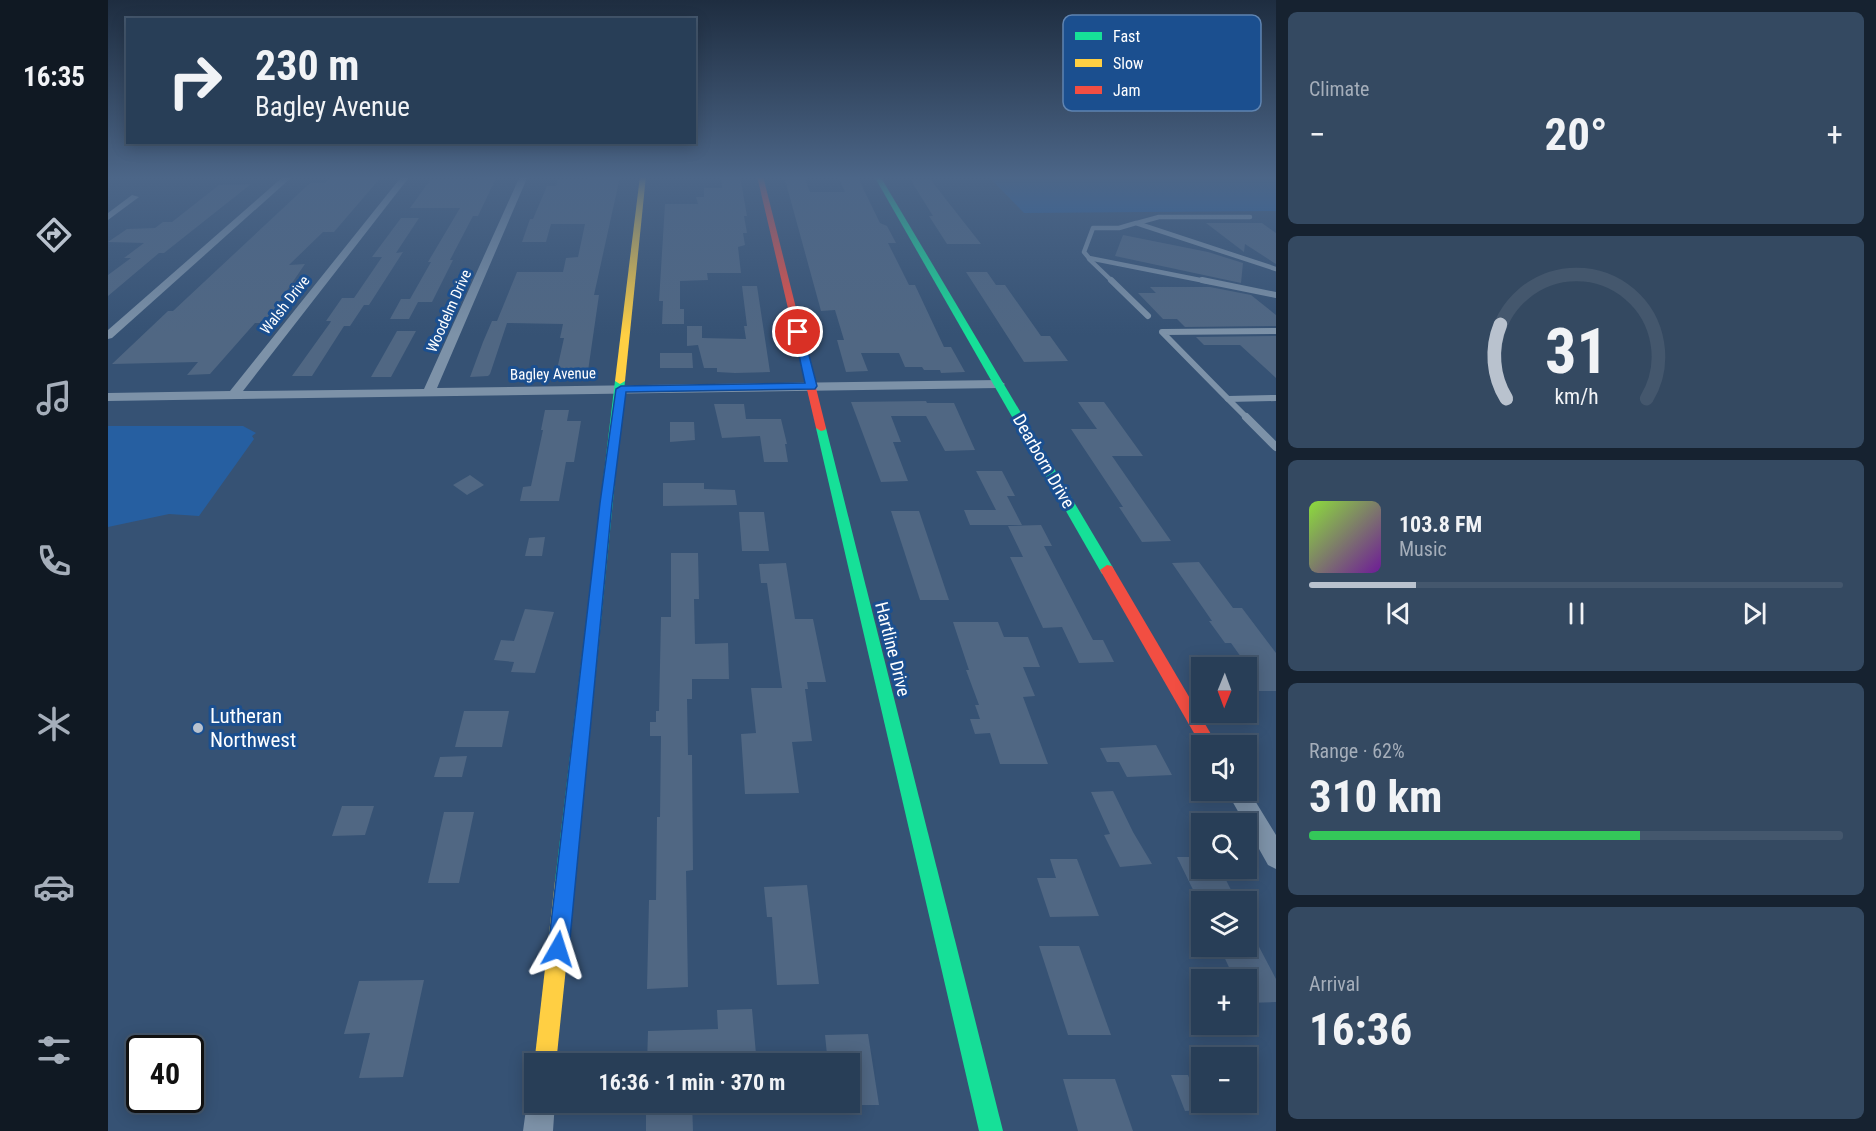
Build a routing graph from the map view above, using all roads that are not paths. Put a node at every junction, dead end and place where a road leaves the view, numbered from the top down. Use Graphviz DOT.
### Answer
graph roads {
  1 [pos="229,229"];
  2 [pos="364,229"];
  3 [pos="501,229"];
  4 [pos="638,229"];
  5 [pos="773,229"];
  6 [pos="908,229"];
  7 [pos="1093,229"];
  8 [pos="1154,229"];
  9 [pos="1089,258"];
  10 [pos="1276,269"];
  11 [pos="1276,295"];
  12 [pos="1148,316"];
  13 [pos="1276,331"];
  14 [pos="108,336"];
  15 [pos="999,384"];
  16 [pos="811,386"];
  17 [pos="621,389"];
  18 [pos="429,392"];
  19 [pos="233,396"];
  20 [pos="110,398"];
  21 [pos="1276,398"];
  22 [pos="1228,399"];
  23 [pos="1276,447"];
  24 [pos="1204,735"];
  25 [pos="1243,801"];
  26 [pos="1276,857"];
  27 [pos="546,1053"];
  28 [pos="540,1113"];
  29 [pos="538,1131"];
  30 [pos="991,1131"];
  1 -- 14 [label="street"];
  2 -- 19 [label="street, Walsh Drive"];
  3 -- 18 [label="street, Woodelm Drive"];
  4 -- 17 [label="street"];
  5 -- 16 [label="street, Hartline Drive"];
  6 -- 15 [label="street, Dearborn Drive"];
  7 -- 9 [label="lane"];
  8 -- 10 [label="lane"];
  9 -- 11 [label="lane"];
  9 -- 12 [label="lane"];
  13 -- 22 [label="lane"];
  15 -- 16 [label="street, Bagley Avenue"];
  15 -- 24 [label="street, Dearborn Drive"];
  16 -- 17 [label="street, Bagley Avenue"];
  16 -- 30 [label="street, Hartline Drive"];
  17 -- 18 [label="street, Bagley Avenue"];
  17 -- 27 [label="street"];
  18 -- 19 [label="street, Bagley Avenue"];
  19 -- 20 [label="street, Bagley Avenue"];
  21 -- 22 [label="lane"];
  22 -- 23 [label="lane"];
  25 -- 26 [label="street"];
  28 -- 29 [label="street"];
}
